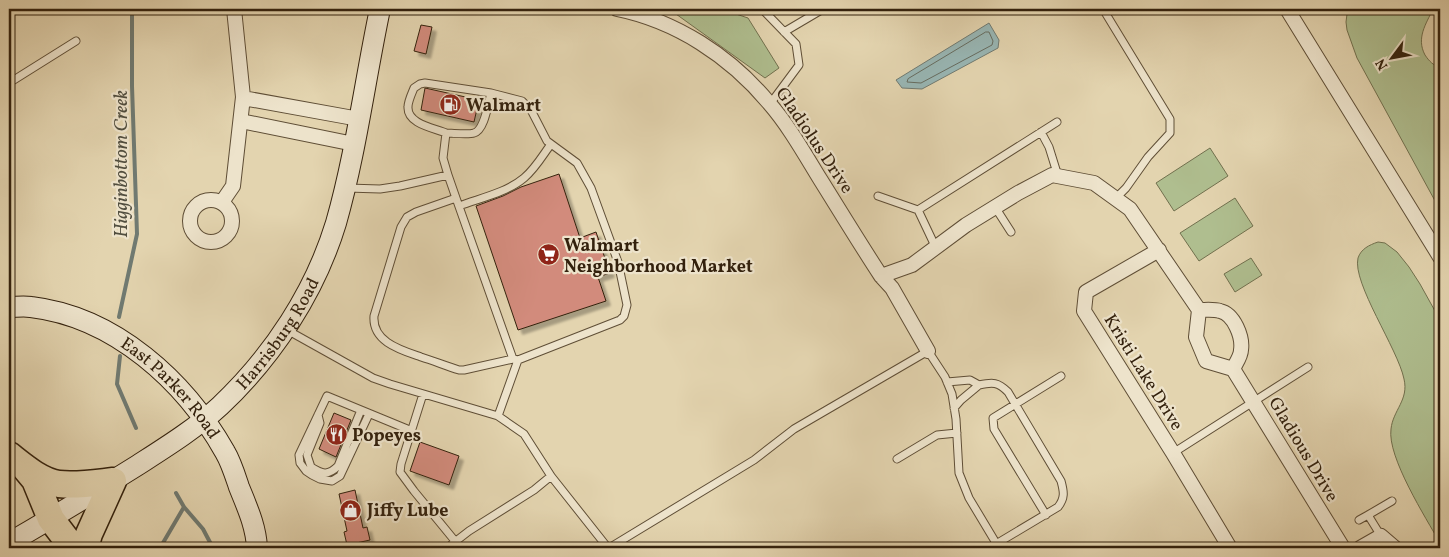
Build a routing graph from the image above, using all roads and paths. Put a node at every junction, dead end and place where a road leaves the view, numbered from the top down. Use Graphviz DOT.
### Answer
graph roads {
  1 [pos="234,9"];
  2 [pos="380,9"];
  3 [pos="616,9"];
  4 [pos="762,9"];
  5 [pos="823,9"];
  6 [pos="1103,9"];
  7 [pos="1287,9"];
  8 [pos="633,11"];
  9 [pos="784,32"];
  10 [pos="76,41"];
  11 [pos="9,83"];
  12 [pos="491,93"];
  13 [pos="243,98"];
  14 [pos="770,104"];
  15 [pos="359,119"];
  16 [pos="241,121"];
  17 [pos="1057,122"];
  18 [pos="1041,132"];
  19 [pos="446,133"];
  20 [pos="354,144"];
  21 [pos="551,144"];
  22 [pos="9,155"];
  23 [pos="9,165"];
  24 [pos="448,175"];
  25 [pos="1058,176"];
  26 [pos="344,188"];
  27 [pos="878,196"];
  28 [pos="1115,198"];
  29 [pos="222,202"];
  30 [pos="457,202"];
  31 [pos="995,207"];
  32 [pos="918,210"];
  33 [pos="1011,232"];
  34 [pos="936,248"];
  35 [pos="1159,250"];
  36 [pos="1440,257"];
  37 [pos="881,276"];
  38 [pos="9,307"];
  39 [pos="1200,310"];
  40 [pos="285,329"];
  41 [pos="928,351"];
  42 [pos="516,360"];
  43 [pos="1308,367"];
  44 [pos="1233,369"];
  45 [pos="1061,376"];
  46 [pos="947,382"];
  47 [pos="979,384"];
  48 [pos="423,394"];
  49 [pos="1254,402"];
  50 [pos="1015,404"];
  51 [pos="954,408"];
  52 [pos="361,410"];
  53 [pos="318,414"];
  54 [pos="369,414"];
  55 [pos="498,416"];
  56 [pos="204,419"];
  57 [pos="412,431"];
  58 [pos="957,433"];
  59 [pos="1172,453"];
  60 [pos="897,459"];
  61 [pos="17,461"];
  62 [pos="551,476"];
  63 [pos="113,481"];
  64 [pos="1392,501"];
  65 [pos="1046,515"];
  66 [pos="1368,515"];
  67 [pos="51,519"];
  68 [pos="1359,520"];
  69 [pos="1381,536"];
  70 [pos="455,541"];
  71 [pos="9,543"];
  72 [pos="998,546"];
  73 [pos="73,548"];
  74 [pos="85,548"];
  75 [pos="257,548"];
  76 [pos="447,548"];
  77 [pos="608,548"];
  78 [pos="1230,548"];
  79 [pos="1344,548"];
  80 [pos="1360,548"];
  81 [pos="1395,548"];
  1 -- 13 [label="street"];
  2 -- 15 [label="main road, Harrisburg Road"];
  3 -- 8 [label="street, Gladiolus Drive"];
  4 -- 9 [label="lane"];
  5 -- 9 [label="lane"];
  6 -- 28 [label="lane"];
  7 -- 36 [label="street"];
  8 -- 14 [label="street, Gladiolus Drive"];
  9 -- 14 [label="lane"];
  10 -- 11 [label="lane"];
  12 -- 19 [label="lane"];
  12 -- 19 [label="lane"];
  12 -- 21 [label="lane"];
  13 -- 15 [label="street"];
  13 -- 16 [label="street"];
  14 -- 37 [label="street, Gladiolus Drive"];
  15 -- 20 [label="main road, Harrisburg Road"];
  16 -- 20 [label="street"];
  16 -- 29 [label="street"];
  17 -- 18 [label="lane"];
  18 -- 25 [label="lane"];
  18 -- 32 [label="lane"];
  19 -- 24 [label="lane"];
  20 -- 26 [label="main road, Harrisburg Road"];
  21 -- 30 [label="lane"];
  21 -- 42 [label="lane"];
  22 -- 23 [label="lane"];
  24 -- 26 [label="lane"];
  24 -- 30 [label="lane"];
  25 -- 28 [label="street"];
  25 -- 31 [label="street"];
  26 -- 40 [label="main road, Harrisburg Road"];
  27 -- 32 [label="lane"];
  28 -- 35 [label="street"];
  30 -- 42 [label="lane"];
  30 -- 42 [label="lane"];
  31 -- 33 [label="lane"];
  31 -- 34 [label="street"];
  32 -- 34 [label="lane"];
  34 -- 37 [label="street"];
  35 -- 39 [label="street"];
  35 -- 59 [label="street, Kristi Lake Drive"];
  37 -- 41 [label="street, Gladiolus Drive"];
  38 -- 56 [label="main road, East Parker Road"];
  39 -- 44 [label="street"];
  39 -- 44 [label="street"];
  40 -- 48 [label="lane"];
  40 -- 56 [label="main road, Harrisburg Road"];
  41 -- 46 [label="lane"];
  41 -- 77 [label="lane"];
  42 -- 55 [label="lane"];
  43 -- 49 [label="lane"];
  44 -- 49 [label="street, Gladious Drive"];
  45 -- 50 [label="lane"];
  46 -- 47 [label="lane"];
  46 -- 51 [label="lane"];
  47 -- 50 [label="lane"];
  47 -- 51 [label="lane"];
  48 -- 55 [label="lane"];
  48 -- 57 [label="lane"];
  49 -- 59 [label="lane"];
  49 -- 79 [label="street, Gladious Drive"];
  50 -- 65 [label="lane"];
  50 -- 65 [label="lane"];
  51 -- 58 [label="lane"];
  52 -- 53 [label="lane"];
  52 -- 53 [label="lane"];
  52 -- 54 [label="lane"];
  53 -- 54 [label="lane"];
  54 -- 57 [label="lane"];
  55 -- 62 [label="lane"];
  56 -- 63 [label="main road, Harrisburg Road"];
  56 -- 75 [label="main road, East Parker Road"];
  57 -- 70 [label="lane"];
  58 -- 60 [label="lane"];
  58 -- 72 [label="lane"];
  59 -- 78 [label="street, Kristi Lake Drive"];
  61 -- 63 [label="highway"];
  61 -- 67 [label="highway"];
  62 -- 70 [label="lane"];
  62 -- 77 [label="lane"];
  63 -- 67 [label="main road, Harrisburg Road"];
  63 -- 74 [label="highway"];
  64 -- 66 [label="lane"];
  65 -- 72 [label="lane"];
  66 -- 68 [label="lane"];
  66 -- 69 [label="lane"];
  67 -- 71 [label="main road, Harrisburg Road"];
  67 -- 73 [label="highway"];
  69 -- 80 [label="street"];
  69 -- 81 [label="street"];
  70 -- 76 [label="lane"];
}
